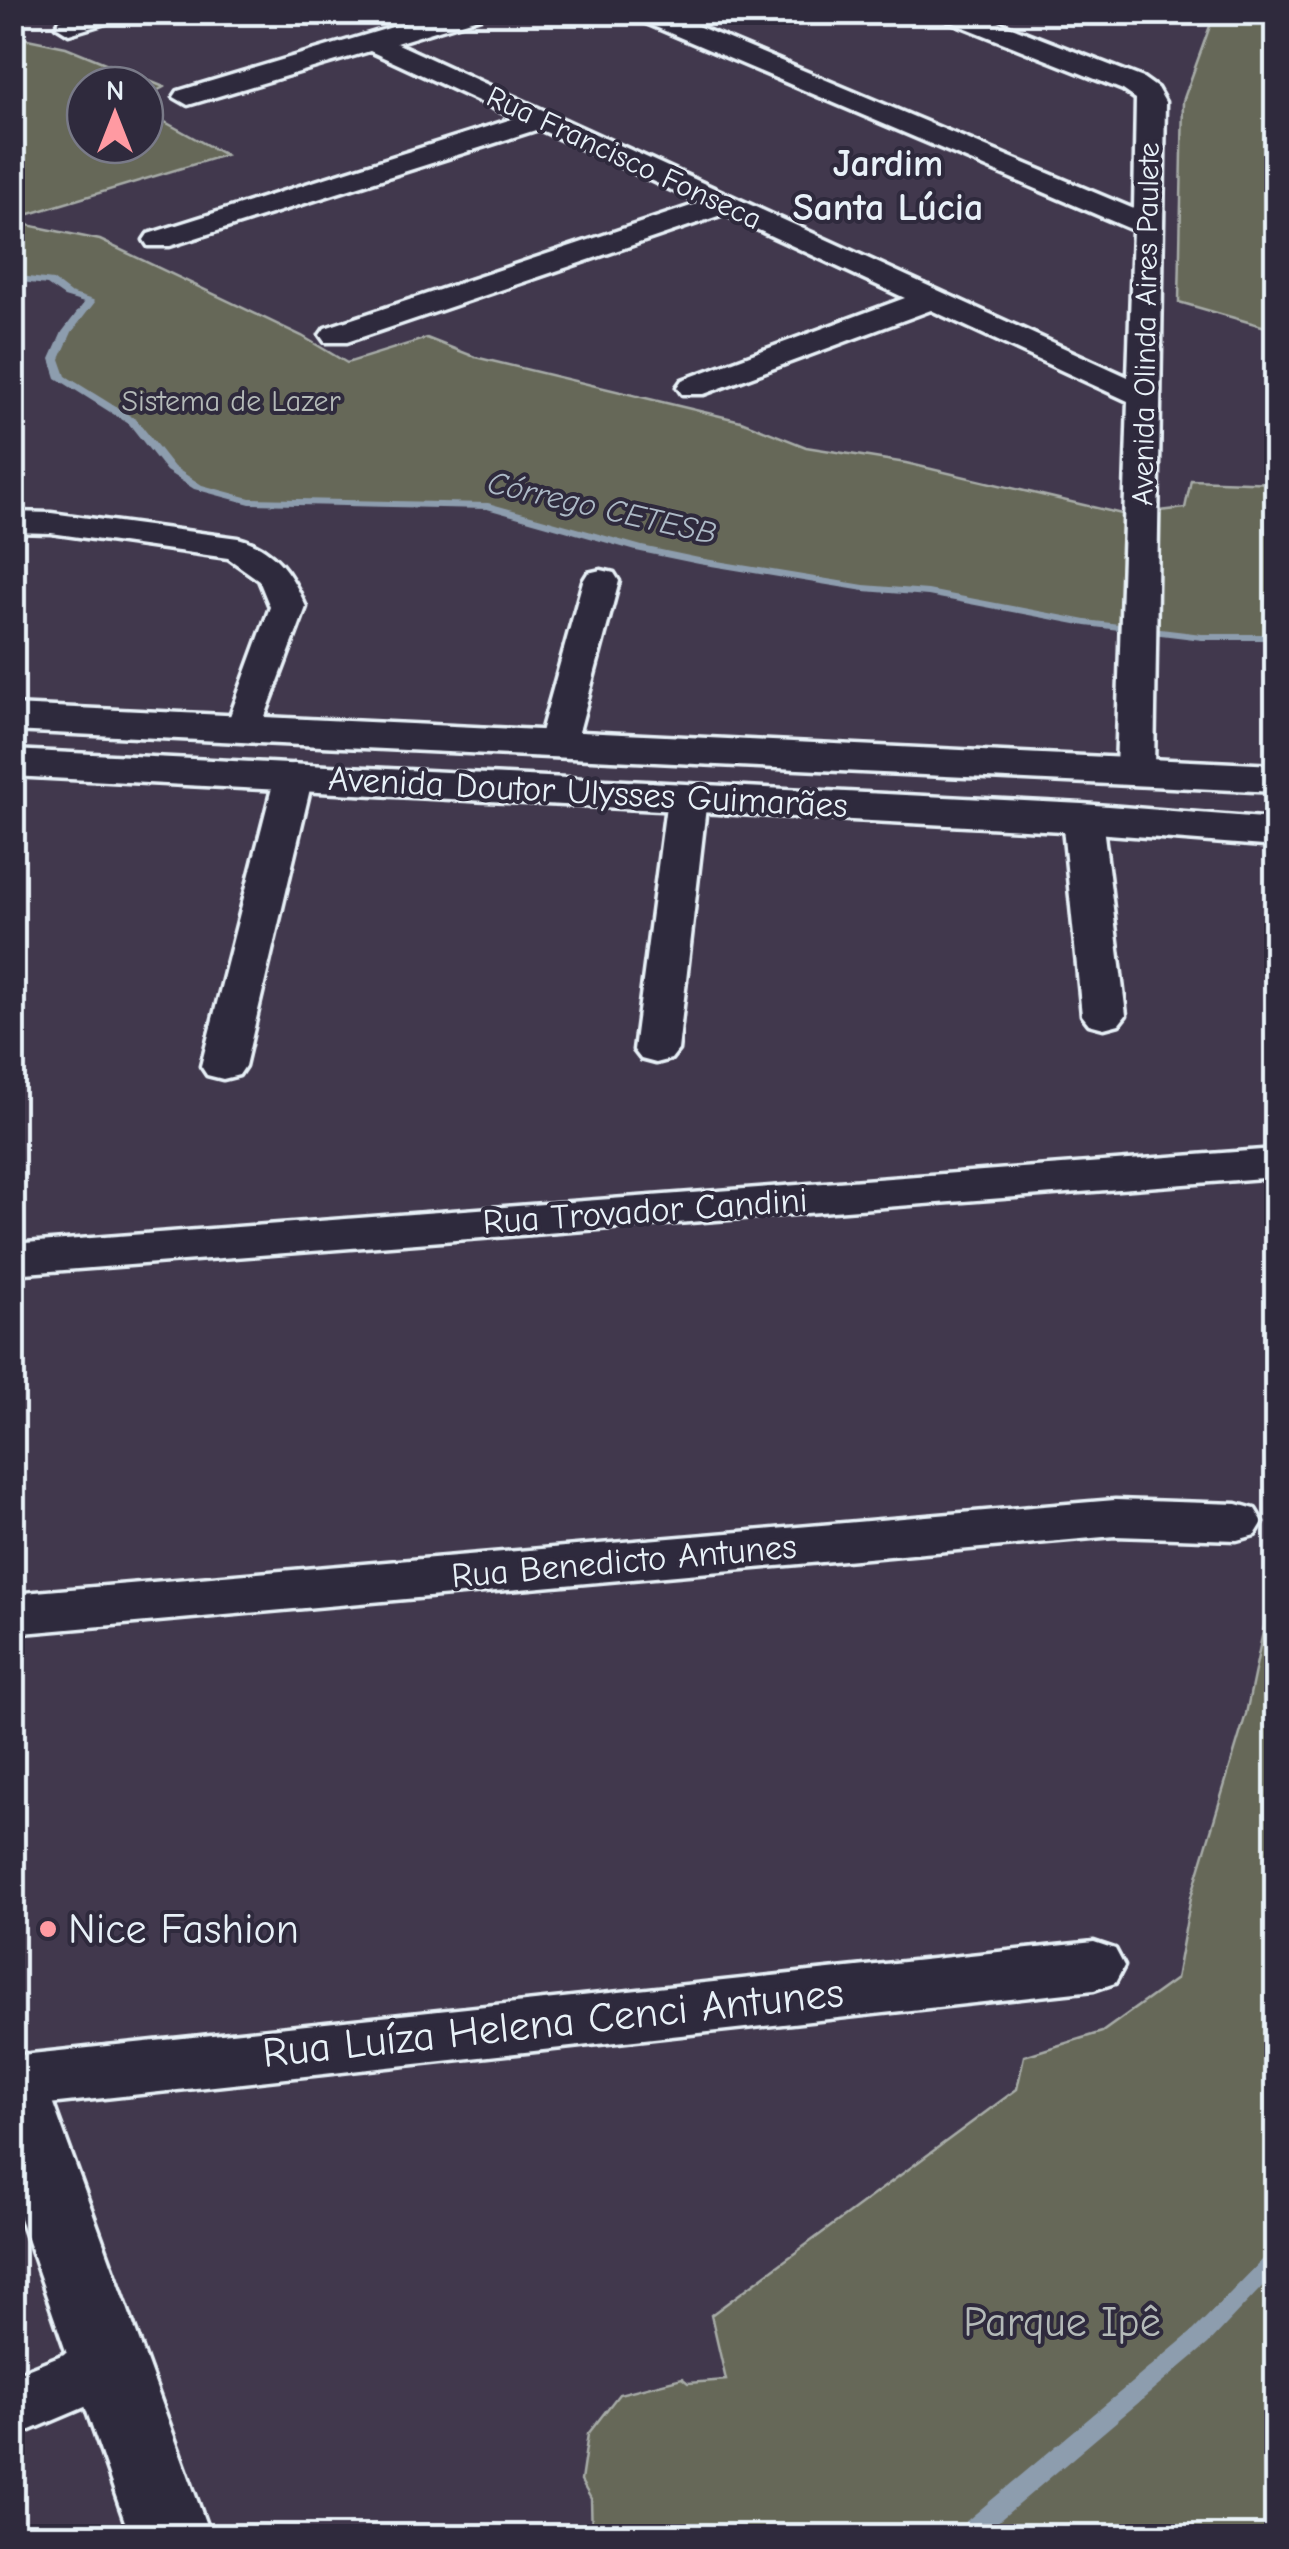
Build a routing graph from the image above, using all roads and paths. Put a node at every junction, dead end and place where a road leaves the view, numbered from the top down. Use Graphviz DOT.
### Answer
graph roads {
  1 [pos="117,12"];
  2 [pos="472,12"];
  3 [pos="642,12"];
  4 [pos="948,12"];
  5 [pos="69,26"];
  6 [pos="372,42"];
  7 [pos="188,98"];
  8 [pos="541,119"];
  9 [pos="1146,184"];
  10 [pos="1071,192"];
  11 [pos="726,204"];
  12 [pos="1146,225"];
  13 [pos="159,240"];
  14 [pos="931,299"];
  15 [pos="1147,320"];
  16 [pos="336,335"];
  17 [pos="1041,346"];
  18 [pos="693,388"];
  19 [pos="1146,396"];
  20 [pos="12,499"];
  21 [pos="12,522"];
  22 [pos="51,524"];
  23 [pos="601,581"];
  24 [pos="12,718"];
  25 [pos="245,727"];
  26 [pos="557,743"];
  27 [pos="12,763"];
  28 [pos="1135,772"];
  29 [pos="294,776"];
  30 [pos="1276,780"];
  31 [pos="686,798"];
  32 [pos="1082,818"];
  33 [pos="1163,824"];
  34 [pos="1276,832"];
  35 [pos="1104,1016"];
  36 [pos="656,1050"];
  37 [pos="223,1066"];
  38 [pos="1276,1163"];
  39 [pos="12,1259"];
  40 [pos="1236,1522"];
  41 [pos="12,1614"];
  42 [pos="1094,1966"];
  43 [pos="12,2082"];
  44 [pos="12,2090"];
  45 [pos="110,2366"];
  46 [pos="12,2407"];
  47 [pos="170,2536"];
  1 -- 5 [label="street"];
  2 -- 6 [label="street"];
  3 -- 10 [label="street"];
  4 -- 9 [label="street, Avenida Olinda Aires Paulete"];
  6 -- 7 [label="street"];
  6 -- 8 [label="street, Rua Francisco Fonseca"];
  8 -- 11 [label="street, Rua Francisco Fonseca"];
  8 -- 13 [label="street"];
  9 -- 10 [label="street"];
  9 -- 12 [label="street, Avenida Olinda Aires Paulete"];
  10 -- 12 [label="street"];
  11 -- 14 [label="street, Rua Francisco Fonseca"];
  11 -- 16 [label="street"];
  12 -- 15 [label="street, Avenida Olinda Aires Paulete"];
  14 -- 17 [label="street, Rua Francisco Fonseca"];
  14 -- 18 [label="street"];
  15 -- 17 [label="street, Rua Francisco Fonseca"];
  15 -- 19 [label="street, Avenida Olinda Aires Paulete"];
  17 -- 19 [label="street, Rua Francisco Fonseca"];
  19 -- 28 [label="street, Avenida Olinda Aires Paulete"];
  20 -- 22 [label="street"];
  21 -- 22 [label="street"];
  22 -- 25 [label="street"];
  23 -- 26 [label="street"];
  24 -- 25 [label="main road, Avenida Doutor Ulysses Guimarães"];
  25 -- 26 [label="main road, Avenida Doutor Ulysses Guimarães"];
  26 -- 28 [label="main road, Avenida Doutor Ulysses Guimarães"];
  27 -- 29 [label="main road, Avenida Doutor Ulysses Guimarães"];
  28 -- 30 [label="main road, Avenida Doutor Ulysses Guimarães"];
  28 -- 33 [label="main road"];
  29 -- 31 [label="main road, Avenida Doutor Ulysses Guimarães"];
  29 -- 37 [label="street"];
  31 -- 32 [label="main road, Avenida Doutor Ulysses Guimarães"];
  31 -- 36 [label="street"];
  32 -- 33 [label="main road, Avenida Doutor Ulysses Guimarães"];
  32 -- 35 [label="street"];
  33 -- 34 [label="main road, Avenida Doutor Ulysses Guimarães"];
  38 -- 39 [label="street, Rua Trovador Candini"];
  40 -- 41 [label="street, Rua Benedicto Antunes"];
  42 -- 43 [label="street, Rua Luíza Helena Cenci Antunes"];
  44 -- 45 [label="main road"];
  45 -- 46 [label="street"];
  45 -- 47 [label="main road"];
}
